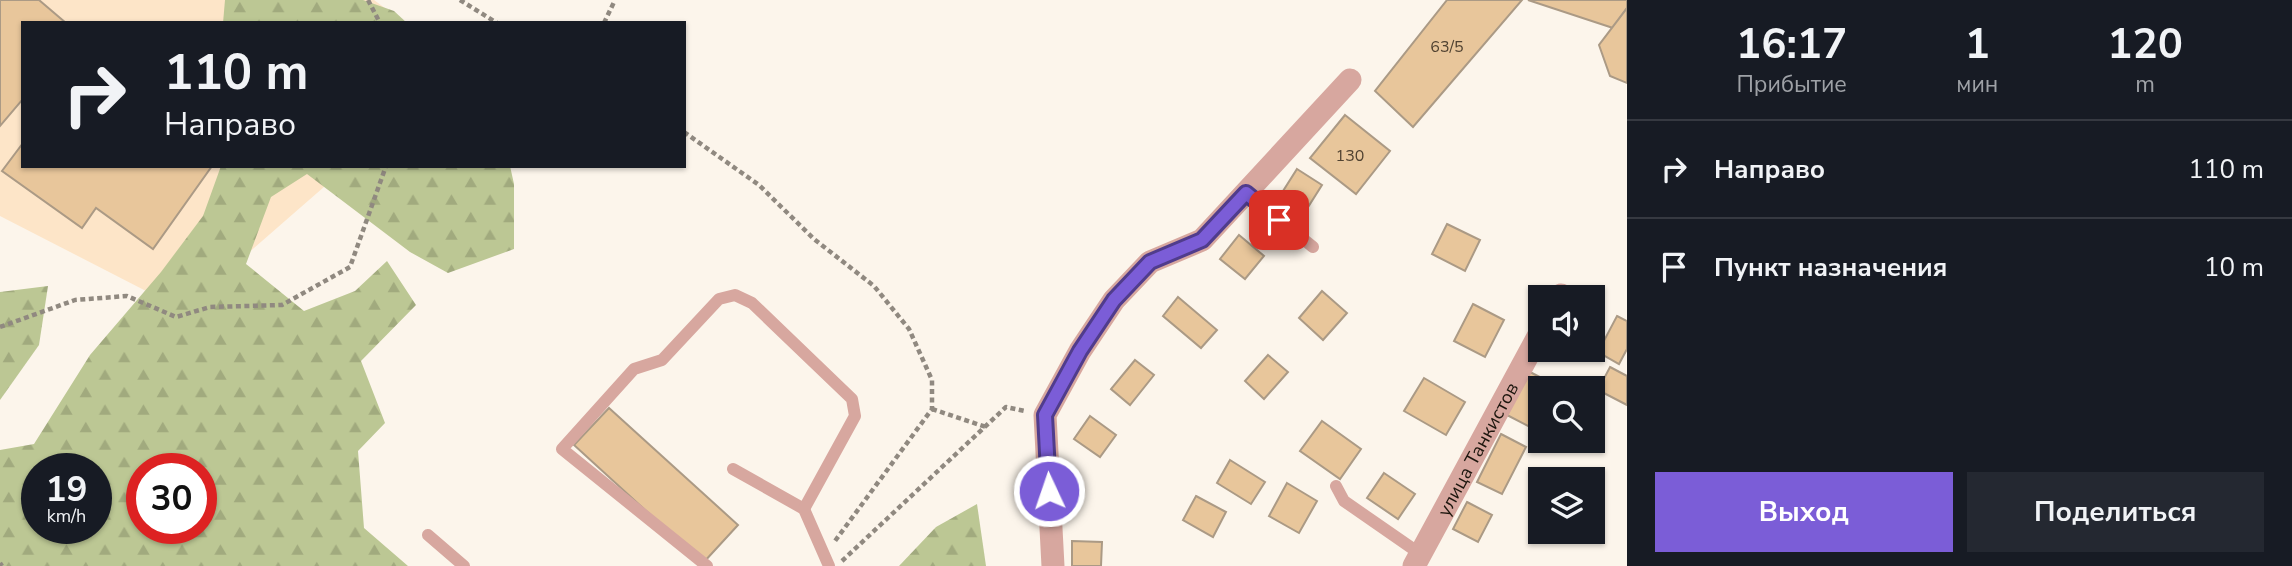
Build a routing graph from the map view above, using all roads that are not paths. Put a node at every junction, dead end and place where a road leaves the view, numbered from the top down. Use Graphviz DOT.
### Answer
graph roads {
  1 [pos="1350,80"];
  2 [pos="1246,193"];
  3 [pos="1312,247"];
  4 [pos="1528,355"];
  5 [pos="733,469"];
  6 [pos="1336,486"];
  7 [pos="804,509"];
  8 [pos="428,535"];
  9 [pos="1416,559"];
  10 [pos="827,560"];
  11 [pos="464,566"];
  12 [pos="707,566"];
  13 [pos="1053,566"];
  1 -- 2 [label="street"];
  2 -- 3 [label="lane"];
  2 -- 13 [label="street"];
  4 -- 9 [label="street, улица Танкистов"];
  5 -- 7 [label="lane"];
  6 -- 9 [label="lane"];
  7 -- 10 [label="lane"];
  7 -- 12 [label="lane"];
  8 -- 11 [label="lane"];
}
